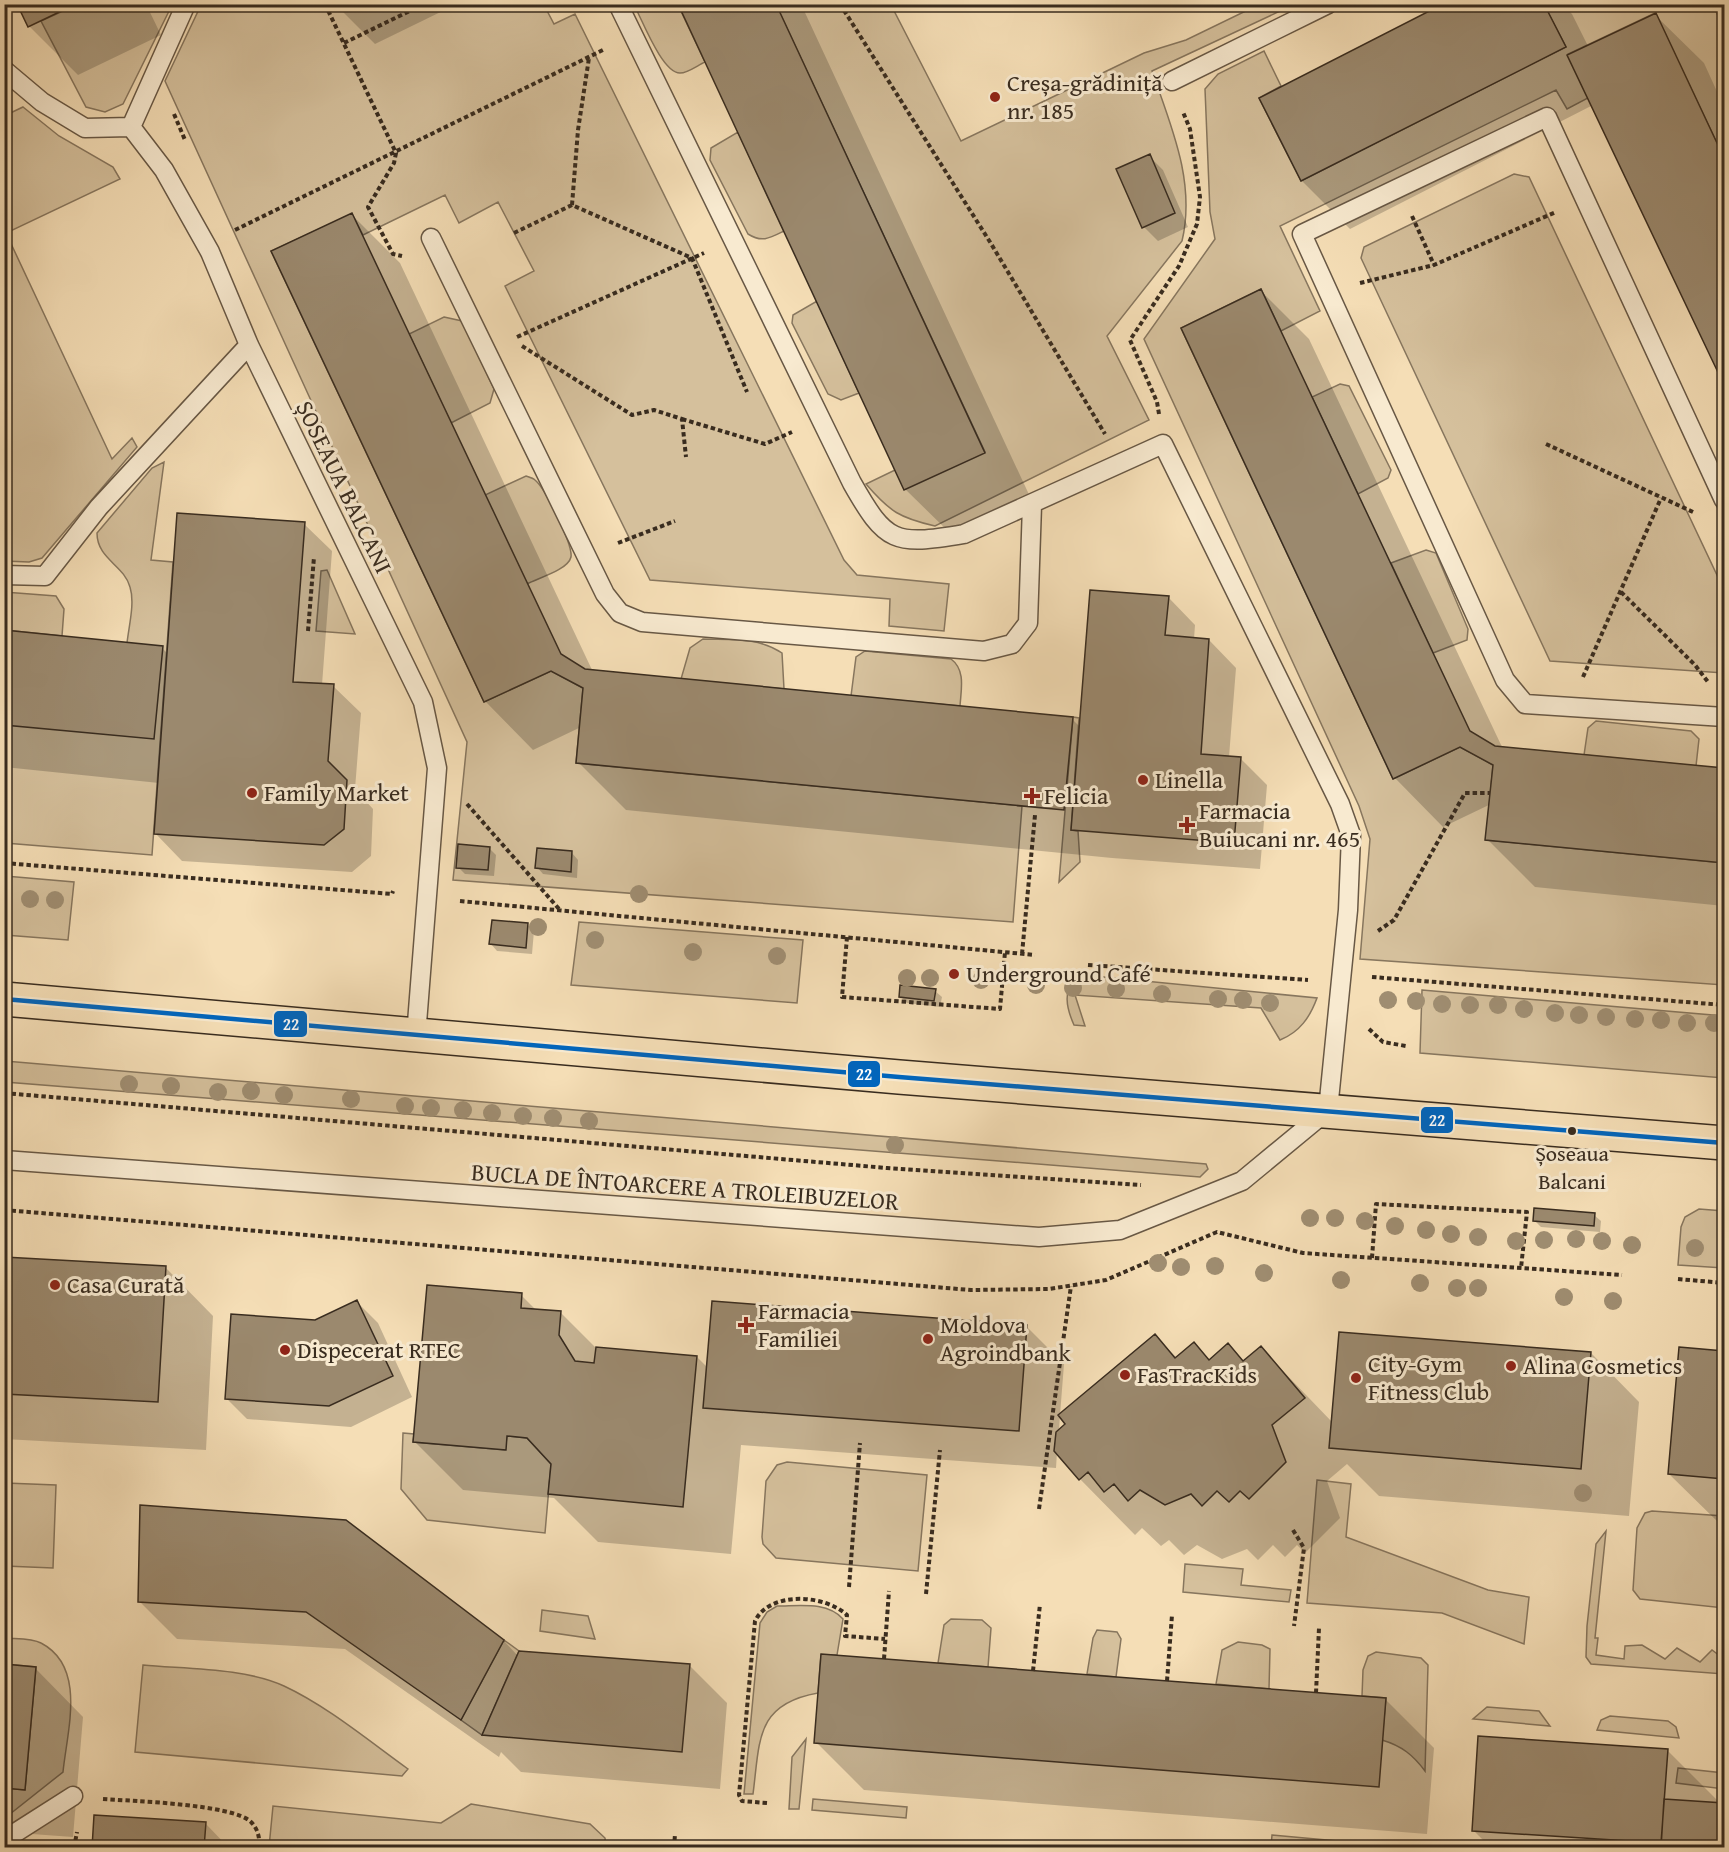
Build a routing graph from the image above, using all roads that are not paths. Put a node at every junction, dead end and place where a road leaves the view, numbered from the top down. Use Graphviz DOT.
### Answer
graph roads {
  1 [pos="186,4"];
  2 [pos="618,4"];
  3 [pos="1328,4"];
  4 [pos="4,70"];
  5 [pos="1173,81"];
  6 [pos="130,127"];
  7 [pos="431,238"];
  8 [pos="249,345"];
  9 [pos="1725,500"];
  10 [pos="1032,505"];
  11 [pos="4,575"];
  12 [pos="1725,717"];
  13 [pos="4,999"];
  14 [pos="416,1036"];
  15 [pos="1328,1110"];
  16 [pos="1725,1143"];
  17 [pos="4,1160"];
  18 [pos="73,1796"];
  19 [pos="4,1840"];
  1 -- 6 [label="lane"];
  2 -- 10 [label="lane"];
  3 -- 5 [label="lane"];
  4 -- 6 [label="lane"];
  6 -- 8 [label="lane, ȘOSEAUA BALCANI"];
  7 -- 10 [label="lane"];
  8 -- 11 [label="lane"];
  8 -- 14 [label="lane, ȘOSEAUA BALCANI"];
  9 -- 12 [label="lane"];
  10 -- 15 [label="lane"];
  13 -- 14 [label="main road"];
  14 -- 15 [label="main road"];
  15 -- 16 [label="main road"];
  15 -- 17 [label="lane, BUCLA DE ÎNTOARCERE A TROLEIBUZELOR"];
  18 -- 19 [label="lane"];
}
